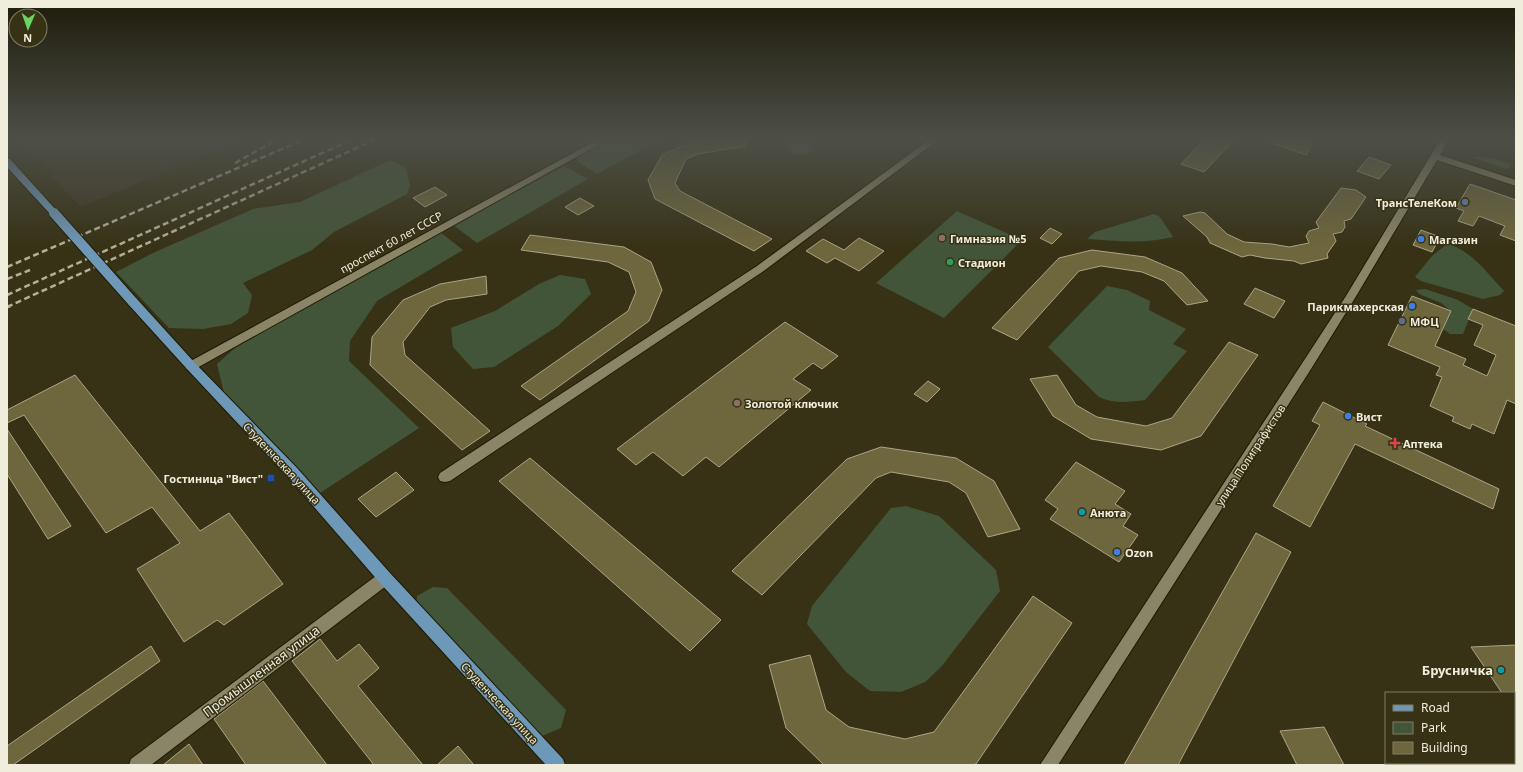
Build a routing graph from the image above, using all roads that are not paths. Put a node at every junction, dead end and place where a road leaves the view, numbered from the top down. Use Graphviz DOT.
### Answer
graph roads {
  1 [pos="21,176"];
  2 [pos="537,176"];
  3 [pos="885,176"];
  4 [pos="1422,176"];
  5 [pos="1497,176"];
  6 [pos="1516,182"];
  7 [pos="191,366"];
  8 [pos="445,477"];
  9 [pos="385,578"];
  10 [pos="137,765"];
  11 [pos="557,765"];
  12 [pos="1048,765"];
  1 -- 7 [label="main road, Студенческая улица, bridge"];
  2 -- 7 [label="street, проспект 60 лет СССР"];
  3 -- 8 [label="street"];
  4 -- 12 [label="street, улица Полиграфистов"];
  5 -- 6 [label="street"];
  7 -- 9 [label="main road, Студенческая улица"];
  9 -- 10 [label="street, Промышленная улица"];
  9 -- 11 [label="main road, Студенческая улица"];
}
